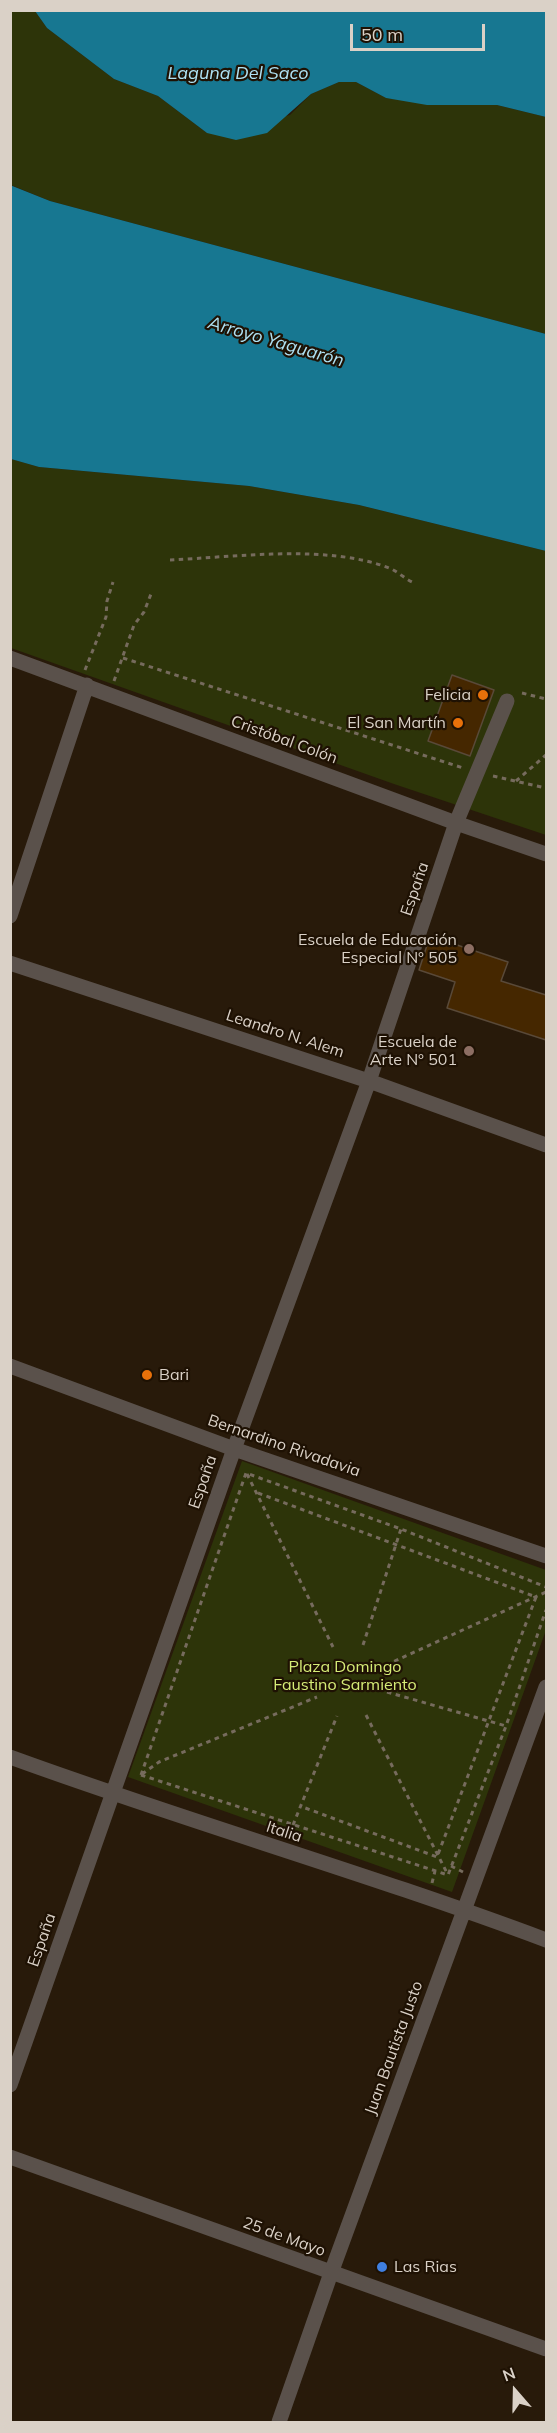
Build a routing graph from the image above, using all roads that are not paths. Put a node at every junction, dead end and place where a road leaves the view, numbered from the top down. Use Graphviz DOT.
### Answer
graph roads {
  1 [pos="10,658"];
  2 [pos="83,684"];
  3 [pos="514,697"];
  4 [pos="456,823"];
  5 [pos="546,854"];
  6 [pos="10,916"];
  7 [pos="10,963"];
  8 [pos="369,1081"];
  9 [pos="546,1144"];
  10 [pos="10,1366"];
  11 [pos="234,1449"];
  12 [pos="546,1556"];
  13 [pos="546,1687"];
  14 [pos="10,1757"];
  15 [pos="113,1795"];
  16 [pos="464,1909"];
  17 [pos="546,1940"];
  18 [pos="10,2085"];
  19 [pos="10,2157"];
  20 [pos="330,2273"];
  21 [pos="546,2349"];
  22 [pos="279,2422"];
  1 -- 2 [label="street, Cristóbal Colón"];
  2 -- 4 [label="street, Cristóbal Colón"];
  2 -- 6 [label="street"];
  3 -- 4 [label="street, España"];
  4 -- 5 [label="street, Cristóbal Colón"];
  4 -- 8 [label="street, España"];
  7 -- 8 [label="street, Leandro N. Alem"];
  8 -- 9 [label="street, Leandro N. Alem"];
  8 -- 11 [label="street, España"];
  10 -- 11 [label="street, Bernardino Rivadavia"];
  11 -- 12 [label="street, Bernardino Rivadavia"];
  11 -- 15 [label="street, España"];
  13 -- 16 [label="street, Juan Bautista Justo"];
  14 -- 15 [label="street, Italia"];
  15 -- 16 [label="street, Italia"];
  15 -- 18 [label="street, España"];
  16 -- 17 [label="street, Italia"];
  16 -- 20 [label="street, Juan Bautista Justo"];
  19 -- 20 [label="street, 25 de Mayo"];
  20 -- 21 [label="street, 25 de Mayo"];
  20 -- 22 [label="street, Juan Bautista Justo"];
}
